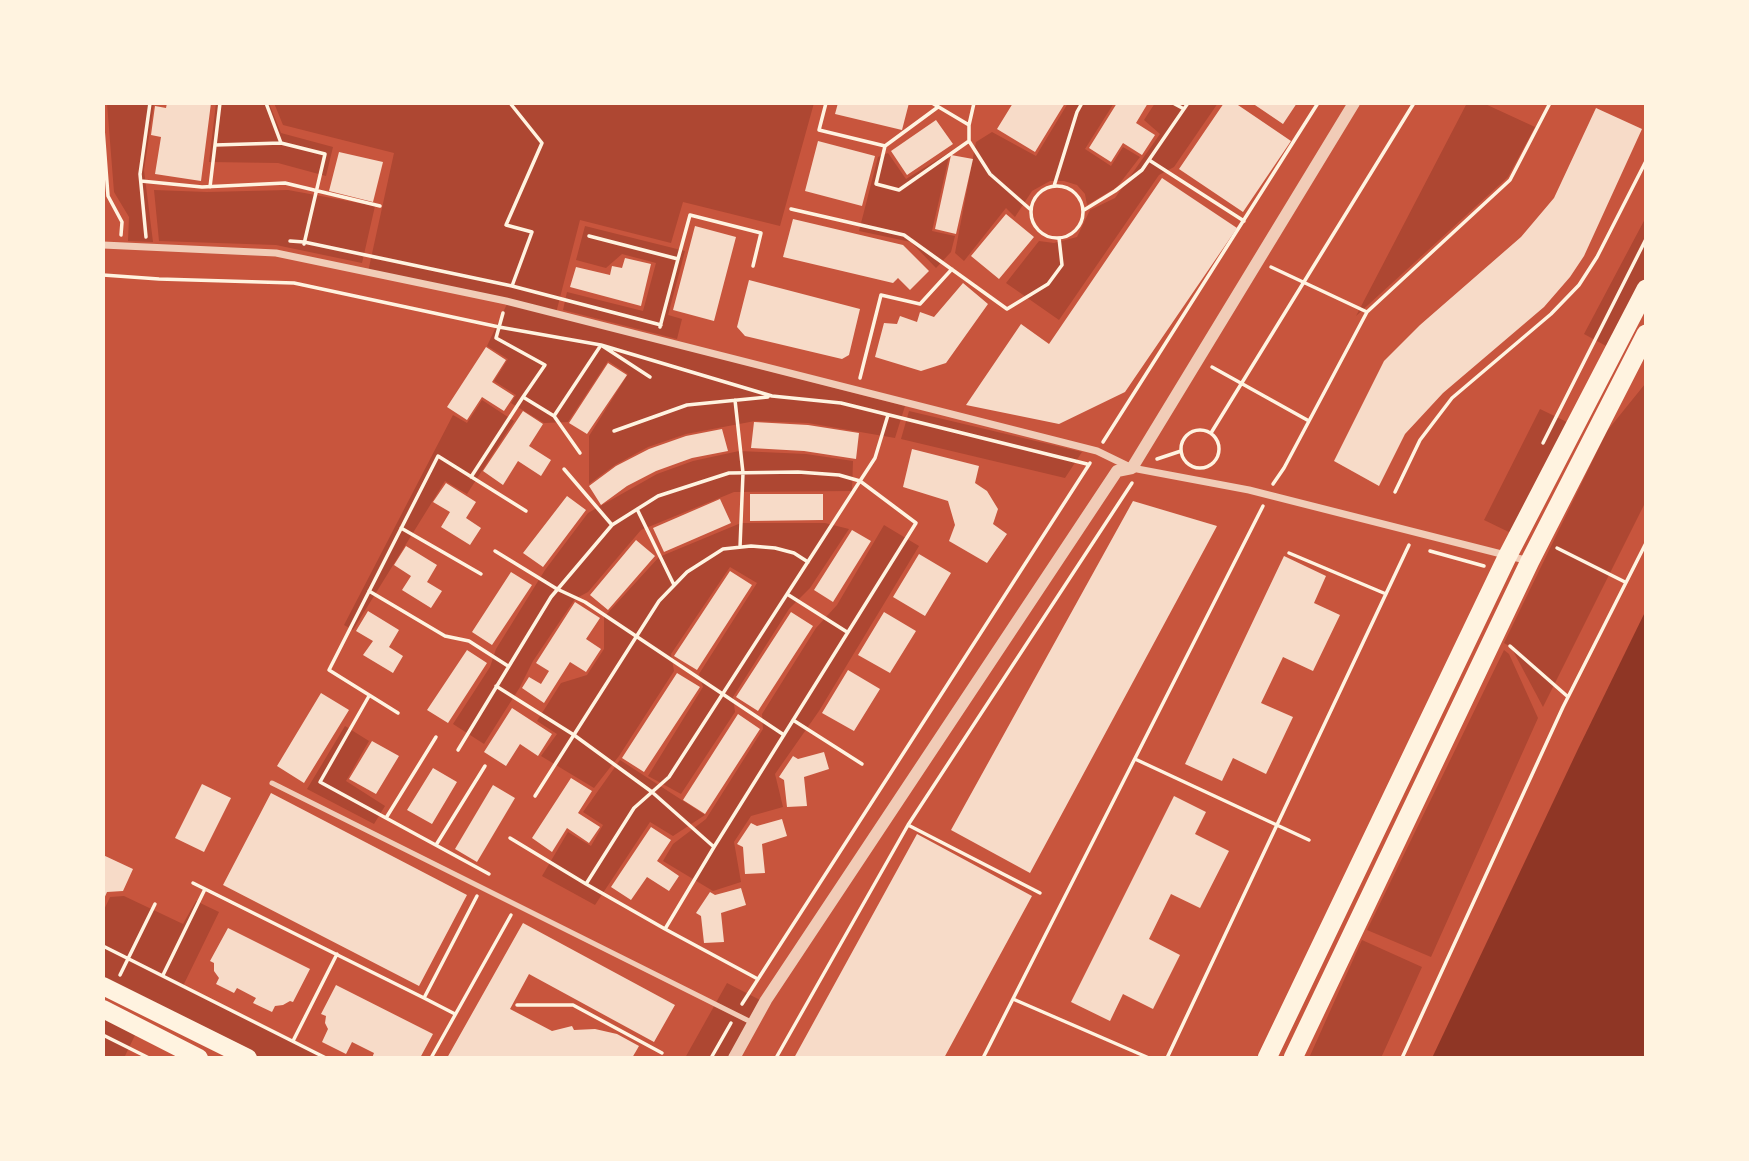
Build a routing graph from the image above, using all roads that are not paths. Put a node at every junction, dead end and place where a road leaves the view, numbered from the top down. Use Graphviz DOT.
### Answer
graph roads {
  1 [pos="1354,103"];
  2 [pos="103,245"];
  3 [pos="1646,289"];
  4 [pos="1646,334"];
  5 [pos="1137,469"];
  6 [pos="1530,561"];
  7 [pos="1505,563"];
  8 [pos="272,783"];
  9 [pos="108,988"];
  10 [pos="103,1009"];
  11 [pos="753,1023"];
  12 [pos="199,1058"];
  13 [pos="248,1058"];
  14 [pos="734,1058"];
  15 [pos="1267,1058"];
  16 [pos="1293,1058"];
  1 -- 5 [label="street"];
  2 -- 5 [label="street"];
  3 -- 7 [label="highway"];
  4 -- 6 [label="highway"];
  5 -- 7 [label="street"];
  5 -- 11 [label="street"];
  6 -- 7 [label="street"];
  6 -- 16 [label="highway"];
  7 -- 15 [label="highway"];
  8 -- 11 [label="lane"];
  9 -- 13 [label="main road"];
  10 -- 12 [label="main road"];
  11 -- 14 [label="street"];
}
